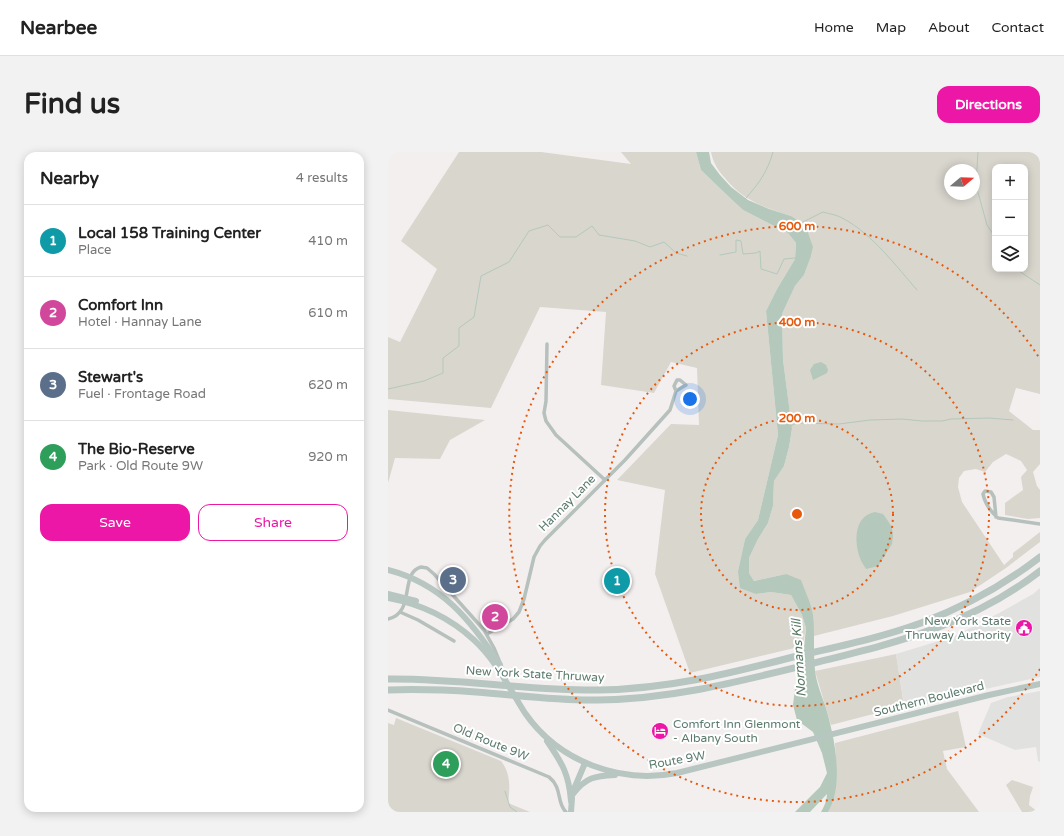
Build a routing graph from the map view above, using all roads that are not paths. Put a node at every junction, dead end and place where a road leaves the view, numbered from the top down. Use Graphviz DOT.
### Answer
graph roads {
  1 [pos="546,344"];
  2 [pos="676,391"];
  3 [pos="605,480"];
  4 [pos="996,517"];
  5 [pos="1040,524"];
  6 [pos="1040,557"];
  7 [pos="388,570"];
  8 [pos="1040,571"];
  9 [pos="411,577"];
  10 [pos="388,594"];
  11 [pos="388,598"];
  12 [pos="405,600"];
  13 [pos="400,612"];
  14 [pos="388,619"];
  15 [pos="487,634"];
  16 [pos="454,641"];
  17 [pos="503,670"];
  18 [pos="388,679"];
  19 [pos="1040,684"];
  20 [pos="510,688"];
  21 [pos="388,690"];
  22 [pos="388,710"];
  23 [pos="542,733"];
  24 [pos="824,737"];
  25 [pos="584,763"];
  26 [pos="625,775"];
  27 [pos="573,794"];
  28 [pos="571,801"];
  29 [pos="566,812"];
  30 [pos="571,812"];
  1 -- 3 [label="street"];
  2 -- 3 [label="street, Hannay Lane"];
  3 -- 15 [label="street, Hannay Lane"];
  4 -- 4 [label="street"];
  4 -- 5 [label="street"];
  6 -- 18 [label="highway, New York State Thruway"];
  7 -- 9 [label="main road"];
  8 -- 21 [label="highway, New York State Thruway"];
  9 -- 12 [label="street"];
  9 -- 15 [label="street"];
  9 -- 17 [label="main road"];
  10 -- 12 [label="main road"];
  11 -- 12 [label="main road"];
  12 -- 13 [label="street"];
  12 -- 20 [label="main road"];
  13 -- 14 [label="street"];
  13 -- 16 [label="street"];
  15 -- 17 [label="street"];
  17 -- 20 [label="main road"];
  19 -- 24 [label="main road, Southern Boulevard"];
  20 -- 23 [label="main road"];
  22 -- 29 [label="street, Old Route 9W"];
  23 -- 25 [label="main road, Route 9W"];
  23 -- 28 [label="main road"];
  24 -- 26 [label="main road, Route 9W"];
  25 -- 26 [label="main road, Route 9W"];
  25 -- 27 [label="main road"];
  26 -- 27 [label="main road"];
  27 -- 28 [label="main road"];
  28 -- 30 [label="main road"];
}
